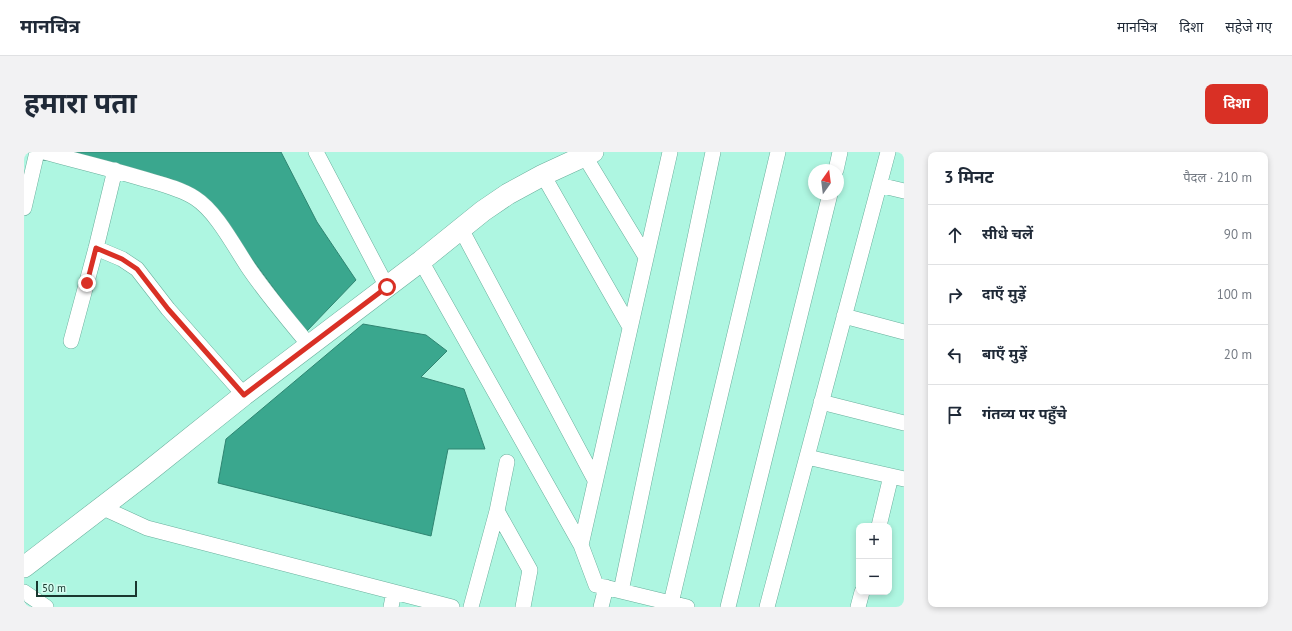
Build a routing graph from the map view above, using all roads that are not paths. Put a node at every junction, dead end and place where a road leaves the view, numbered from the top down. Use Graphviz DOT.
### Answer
graph roads {
  1 [pos="37,152"];
  2 [pos="44,152"];
  3 [pos="316,152"];
  4 [pos="670,152"];
  5 [pos="713,152"];
  6 [pos="778,152"];
  7 [pos="840,152"];
  8 [pos="888,152"];
  9 [pos="583,155"];
  10 [pos="837,164"];
  11 [pos="115,170"];
  12 [pos="543,175"];
  13 [pos="879,185"];
  14 [pos="904,191"];
  15 [pos="829,200"];
  16 [pos="24,208"];
  17 [pos="461,229"];
  18 [pos="96,248"];
  19 [pos="646,257"];
  20 [pos="421,262"];
  21 [pos="387,287"];
  22 [pos="844,316"];
  23 [pos="630,327"];
  24 [pos="904,332"];
  25 [pos="71,341"];
  26 [pos="310,346"];
  27 [pos="244,395"];
  28 [pos="821,402"];
  29 [pos="904,423"];
  30 [pos="807,457"];
  31 [pos="507,462"];
  32 [pos="898,478"];
  33 [pos="596,480"];
  34 [pos="101,507"];
  35 [pos="497,511"];
  36 [pos="880,523"];
  37 [pos="581,545"];
  38 [pos="24,567"];
  39 [pos="606,588"];
  40 [pos="621,591"];
  41 [pos="24,592"];
  42 [pos="394,592"];
  43 [pos="861,595"];
  44 [pos="655,603"];
  45 [pos="670,603"];
  46 [pos="46,607"];
  47 [pos="391,607"];
  48 [pos="452,607"];
  49 [pos="471,607"];
  50 [pos="523,607"];
  51 [pos="601,607"];
  52 [pos="687,607"];
  53 [pos="728,607"];
  54 [pos="767,607"];
  55 [pos="858,607"];
  1 -- 16 [label="street"];
  2 -- 11 [label="street"];
  3 -- 21 [label="street"];
  4 -- 19 [label="street"];
  5 -- 40 [label="street"];
  6 -- 45 [label="street"];
  7 -- 10 [label="street"];
  8 -- 13 [label="street"];
  9 -- 12 [label="street"];
  9 -- 19 [label="street"];
  11 -- 18 [label="street"];
  11 -- 26 [label="street"];
  12 -- 17 [label="street"];
  12 -- 23 [label="street"];
  13 -- 14 [label="street"];
  13 -- 22 [label="street"];
  15 -- 53 [label="street"];
  17 -- 20 [label="street"];
  17 -- 33 [label="street"];
  18 -- 25 [label="street"];
  18 -- 27 [label="street"];
  19 -- 23 [label="street"];
  20 -- 21 [label="street"];
  20 -- 37 [label="street"];
  21 -- 26 [label="street"];
  22 -- 24 [label="street"];
  22 -- 28 [label="street"];
  23 -- 33 [label="street"];
  26 -- 27 [label="street"];
  27 -- 34 [label="street"];
  28 -- 29 [label="street"];
  28 -- 30 [label="street"];
  30 -- 32 [label="street"];
  30 -- 54 [label="street"];
  31 -- 35 [label="street"];
  32 -- 36 [label="street"];
  33 -- 37 [label="street"];
  34 -- 38 [label="street"];
  34 -- 42 [label="street"];
  35 -- 49 [label="street"];
  35 -- 50 [label="street"];
  37 -- 39 [label="street"];
  39 -- 40 [label="street"];
  39 -- 51 [label="street"];
  40 -- 44 [label="street"];
  41 -- 46 [label="street"];
  42 -- 47 [label="street"];
  42 -- 48 [label="street"];
  43 -- 55 [label="street"];
  44 -- 45 [label="street"];
  45 -- 52 [label="street"];
}
